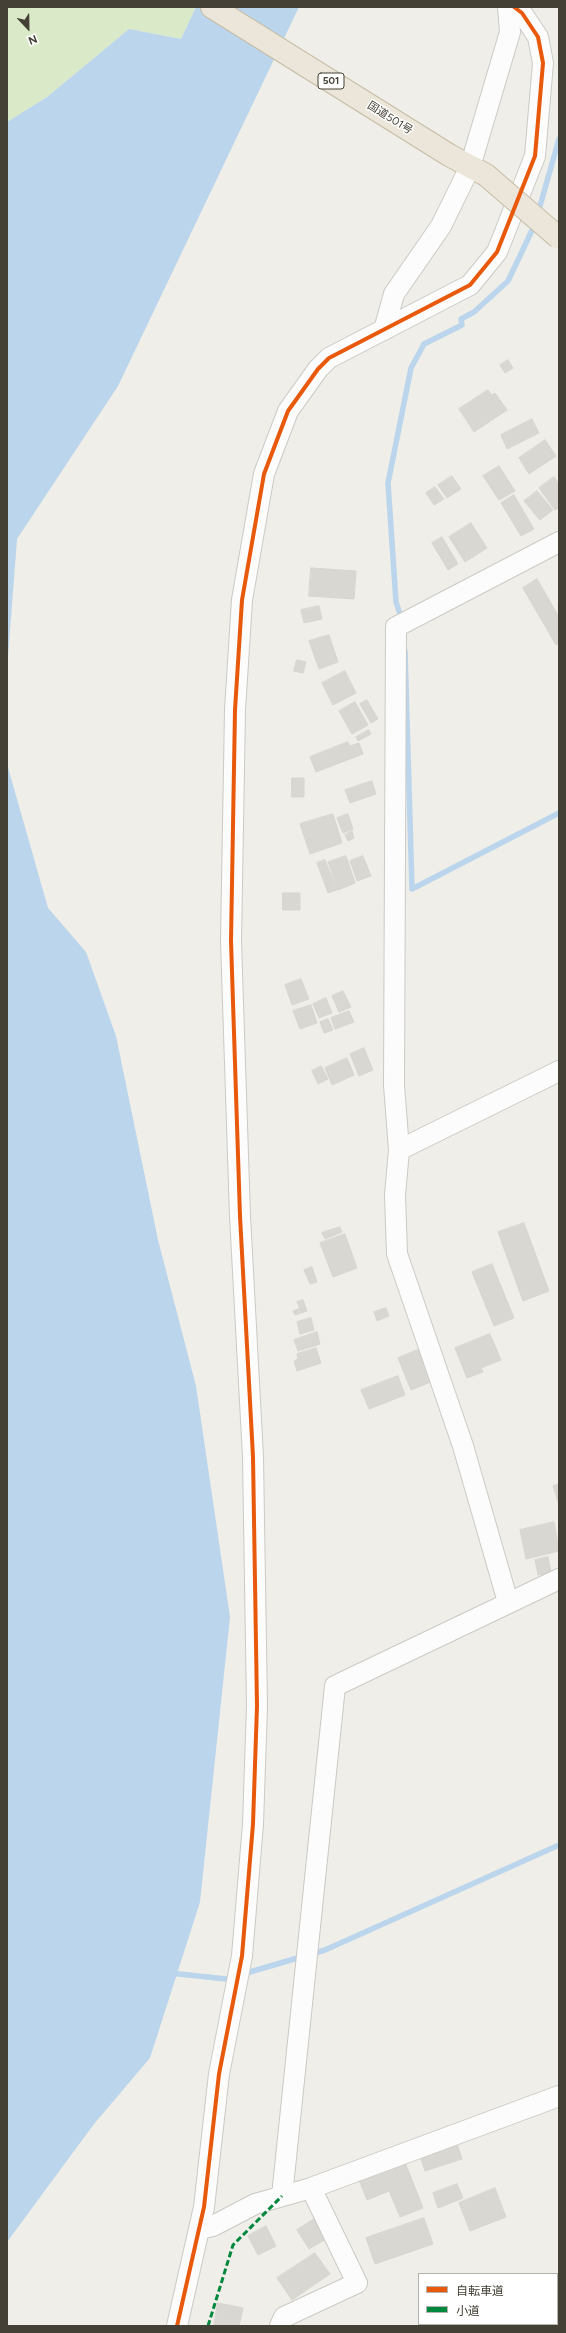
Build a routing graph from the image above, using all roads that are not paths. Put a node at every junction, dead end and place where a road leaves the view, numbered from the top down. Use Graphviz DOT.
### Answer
graph roads {
  1 [pos="212,7"];
  2 [pos="508,7"];
  3 [pos="514,7"];
  4 [pos="478,171"];
  5 [pos="559,238"];
  6 [pos="384,330"];
  7 [pos="559,542"];
  8 [pos="559,1071"];
  9 [pos="399,1150"];
  10 [pos="559,1579"];
  11 [pos="508,1602"];
  12 [pos="559,2096"];
  13 [pos="311,2188"];
  14 [pos="282,2196"];
  15 [pos="199,2229"];
  16 [pos="177,2326"];
  17 [pos="280,2326"];
  1 -- 4 [label="highway, 国道501号 / 501"];
  2 -- 4 [label="street"];
  3 -- 6 [label="street"];
  4 -- 5 [label="highway, 国道501号 / 501, bridge"];
  4 -- 6 [label="street"];
  6 -- 15 [label="street"];
  7 -- 9 [label="street"];
  8 -- 9 [label="street"];
  9 -- 11 [label="street"];
  10 -- 11 [label="street"];
  11 -- 14 [label="street"];
  12 -- 13 [label="street"];
  13 -- 14 [label="street"];
  13 -- 17 [label="street"];
  14 -- 15 [label="street"];
  15 -- 16 [label="street"];
}
